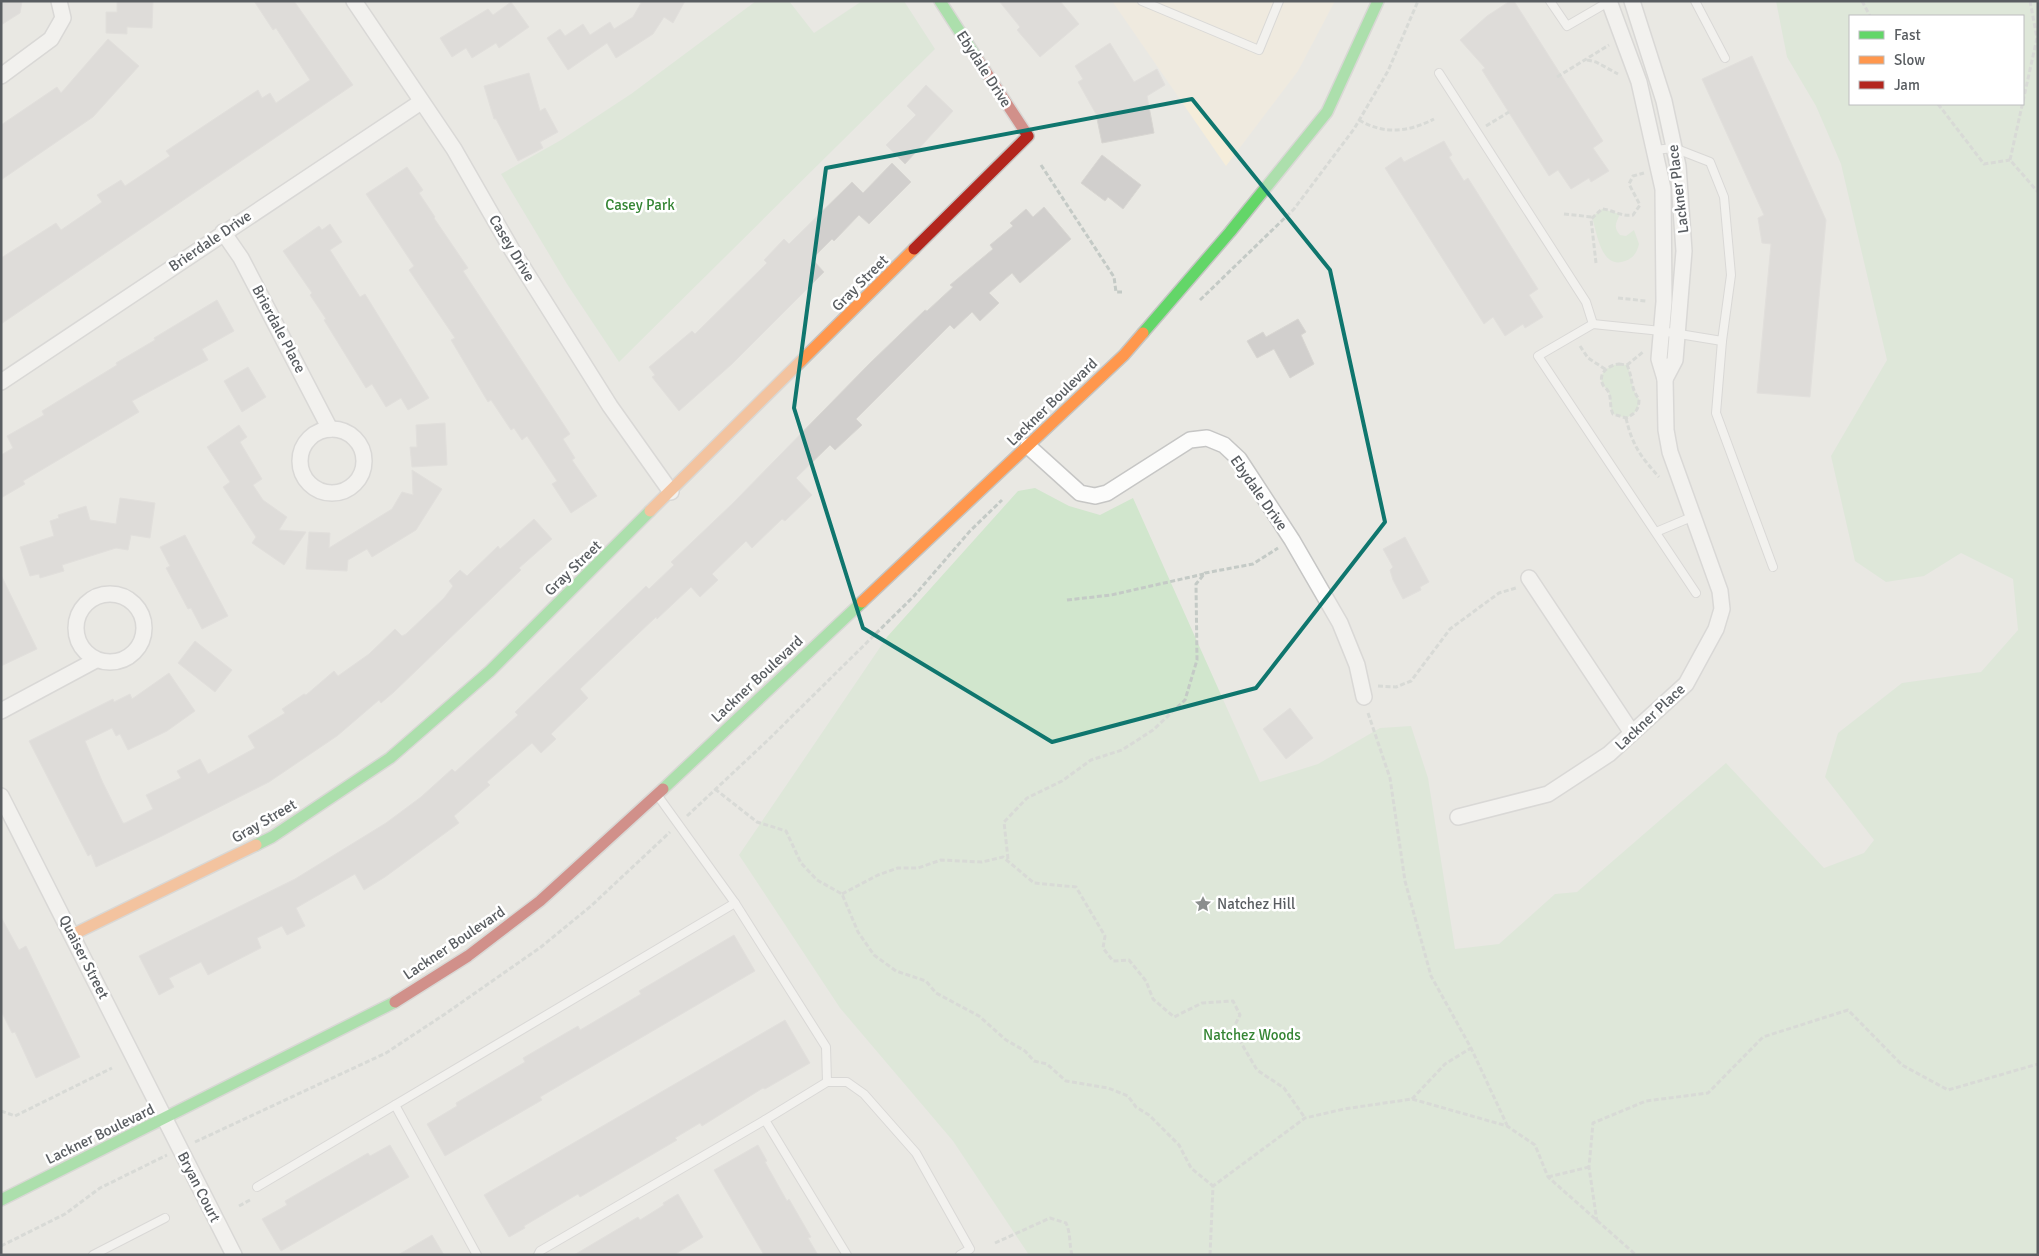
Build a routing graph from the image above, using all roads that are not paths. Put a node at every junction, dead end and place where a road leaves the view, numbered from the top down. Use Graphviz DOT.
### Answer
graph roads {
  1 [pos="59,1"];
  2 [pos="354,1"];
  3 [pos="940,1"];
  4 [pos="1142,1"];
  5 [pos="1280,1"];
  6 [pos="1378,1"];
  7 [pos="1550,1"];
  8 [pos="1609,1"];
  9 [pos="1632,1"];
  10 [pos="1695,1"];
  11 [pos="1725,58"];
  12 [pos="1439,73"];
  13 [pos="1,76"];
  14 [pos="421,102"];
  15 [pos="1028,136"];
  16 [pos="1674,148"];
  17 [pos="1654,150"];
  18 [pos="223,232"];
  19 [pos="1593,324"];
  20 [pos="1661,331"];
  21 [pos="1679,334"];
  22 [pos="1722,341"];
  23 [pos="1665,379"];
  24 [pos="1,382"];
  25 [pos="330,429"];
  26 [pos="1028,446"];
  27 [pos="671,492"];
  28 [pos="1694,516"];
  29 [pos="1656,532"];
  30 [pos="1773,567"];
  31 [pos="1532,583"];
  32 [pos="1696,593"];
  33 [pos="96,660"];
  34 [pos="1363,690"];
  35 [pos="1,711"];
  36 [pos="1632,733"];
  37 [pos="657,794"];
  38 [pos="1,796"];
  39 [pos="1458,817"];
  40 [pos="735,903"];
  41 [pos="72,935"];
  42 [pos="827,1082"];
  43 [pos="395,1105"];
  44 [pos="165,1119"];
  45 [pos="765,1120"];
  46 [pos="257,1187"];
  47 [pos="1,1200"];
  48 [pos="165,1218"];
  49 [pos="92,1255"];
  50 [pos="234,1255"];
  51 [pos="477,1255"];
  52 [pos="538,1255"];
  53 [pos="847,1255"];
  54 [pos="960,1255"];
  1 -- 13 [label="street"];
  2 -- 14 [label="street, Casey Drive"];
  3 -- 15 [label="main road, Ebydale Drive"];
  4 -- 5 [label="lane"];
  6 -- 26 [label="main road, Lackner Boulevard"];
  7 -- 8 [label="lane"];
  8 -- 17 [label="street, Lackner Place"];
  9 -- 16 [label="street, Lackner Place"];
  10 -- 11 [label="lane"];
  12 -- 19 [label="lane"];
  14 -- 18 [label="street, Brierdale Drive"];
  14 -- 27 [label="street, Casey Drive"];
  15 -- 27 [label="main road, Gray Street"];
  16 -- 17 [label="lane"];
  16 -- 21 [label="street, Lackner Place"];
  16 -- 22 [label="lane"];
  17 -- 20 [label="street, Lackner Place"];
  18 -- 24 [label="street, Brierdale Drive"];
  18 -- 25 [label="street, Brierdale Place"];
  19 -- 20 [label="lane"];
  19 -- 29 [label="lane"];
  20 -- 21 [label="lane"];
  20 -- 23 [label="street, Lackner Place"];
  21 -- 22 [label="lane"];
  21 -- 23 [label="street, Lackner Place"];
  22 -- 30 [label="lane"];
  23 -- 28 [label="street, Lackner Place"];
  25 -- 25 [label="street"];
  26 -- 34 [label="street, Ebydale Drive"];
  26 -- 37 [label="main road, Lackner Boulevard"];
  27 -- 41 [label="main road, Gray Street"];
  28 -- 29 [label="lane"];
  28 -- 36 [label="street, Lackner Place"];
  29 -- 32 [label="lane"];
  31 -- 36 [label="street"];
  33 -- 33 [label="street"];
  33 -- 35 [label="street"];
  36 -- 39 [label="street, Lackner Place"];
  37 -- 40 [label="lane"];
  37 -- 44 [label="main road, Lackner Boulevard"];
  38 -- 41 [label="street, Quaiser Street"];
  40 -- 42 [label="lane"];
  40 -- 43 [label="lane"];
  41 -- 44 [label="street, Quaiser Street"];
  42 -- 45 [label="lane"];
  42 -- 54 [label="lane"];
  43 -- 46 [label="lane"];
  43 -- 51 [label="lane"];
  44 -- 47 [label="main road, Lackner Boulevard"];
  44 -- 50 [label="street, Bryan Court"];
  45 -- 52 [label="lane"];
  45 -- 53 [label="lane"];
  48 -- 49 [label="lane"];
}
